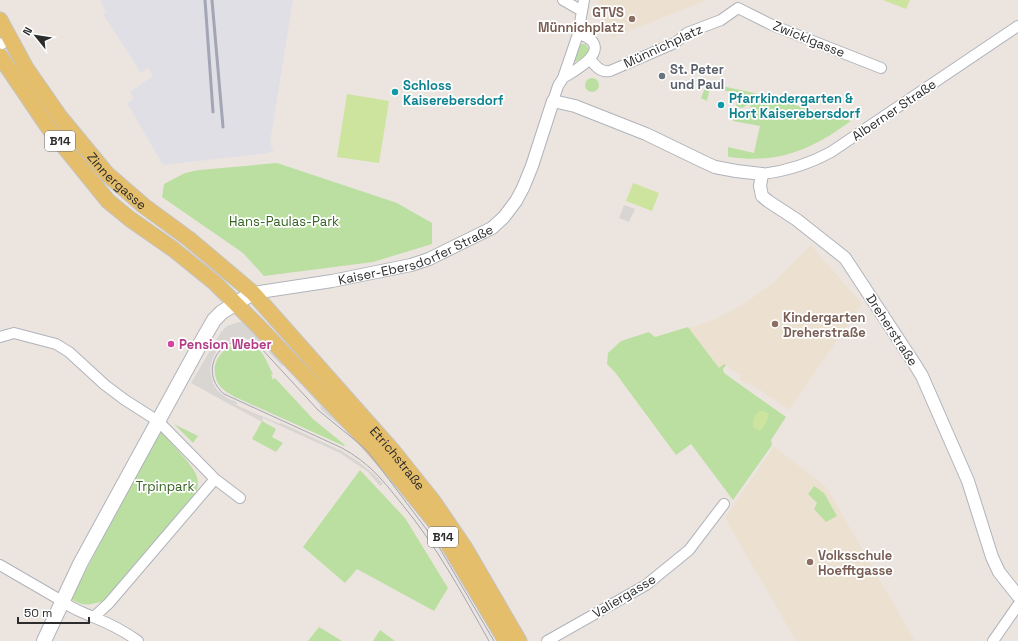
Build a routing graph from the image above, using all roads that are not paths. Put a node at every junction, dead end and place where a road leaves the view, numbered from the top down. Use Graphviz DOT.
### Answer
graph roads {
  1 [pos="563,0"];
  2 [pos="584,0"];
  3 [pos="738,8"];
  4 [pos="582,11"];
  5 [pos="0,20"];
  6 [pos="1018,26"];
  7 [pos="578,34"];
  8 [pos="5,42"];
  9 [pos="0,56"];
  10 [pos="590,59"];
  11 [pos="881,68"];
  12 [pos="563,78"];
  13 [pos="553,101"];
  14 [pos="762,174"];
  15 [pos="253,293"];
  16 [pos="234,303"];
  17 [pos="0,337"];
  18 [pos="158,421"];
  19 [pos="215,478"];
  20 [pos="240,498"];
  21 [pos="724,504"];
  22 [pos="0,565"];
  23 [pos="1018,596"];
  24 [pos="62,601"];
  25 [pos="1018,605"];
  26 [pos="94,617"];
  27 [pos="44,641"];
  28 [pos="138,641"];
  29 [pos="506,641"];
  30 [pos="519,641"];
  31 [pos="547,641"];
  32 [pos="993,641"];
  1 -- 4 [label="street"];
  2 -- 4 [label="street, Kaiser-Ebersdorfer Straße"];
  3 -- 10 [label="street, Münnichplatz"];
  3 -- 11 [label="street, Zwicklgasse"];
  4 -- 7 [label="street, Kaiser-Ebersdorfer Straße"];
  5 -- 8 [label="main road, Zinnergasse / B14"];
  6 -- 14 [label="street, Alberner Straße"];
  7 -- 10 [label="street"];
  7 -- 12 [label="street, Kaiser-Ebersdorfer Straße"];
  8 -- 15 [label="main road, Zinnergasse / B14"];
  9 -- 16 [label="main road, Zinnergasse / B14"];
  10 -- 12 [label="street"];
  12 -- 13 [label="street, Kaiser-Ebersdorfer Straße"];
  13 -- 14 [label="street"];
  13 -- 15 [label="street, Kaiser-Ebersdorfer Straße"];
  14 -- 23 [label="street, Dreherstraße"];
  15 -- 16 [label="main road, Kaiser-Ebersdorfer Straße"];
  15 -- 30 [label="main road, Etrichstraße / B14"];
  16 -- 18 [label="main road, Kaiser-Ebersdorfer Straße"];
  16 -- 29 [label="main road, Etrichstraße / B14"];
  17 -- 18 [label="street"];
  18 -- 19 [label="street"];
  18 -- 24 [label="main road, Kaiser-Ebersdorfer Straße"];
  19 -- 20 [label="street"];
  19 -- 26 [label="street"];
  21 -- 31 [label="street, Valiergasse"];
  22 -- 24 [label="street"];
  24 -- 26 [label="street"];
  24 -- 27 [label="main road, Kaiser-Ebersdorfer Straße"];
  25 -- 32 [label="street"];
  26 -- 28 [label="street"];
}
